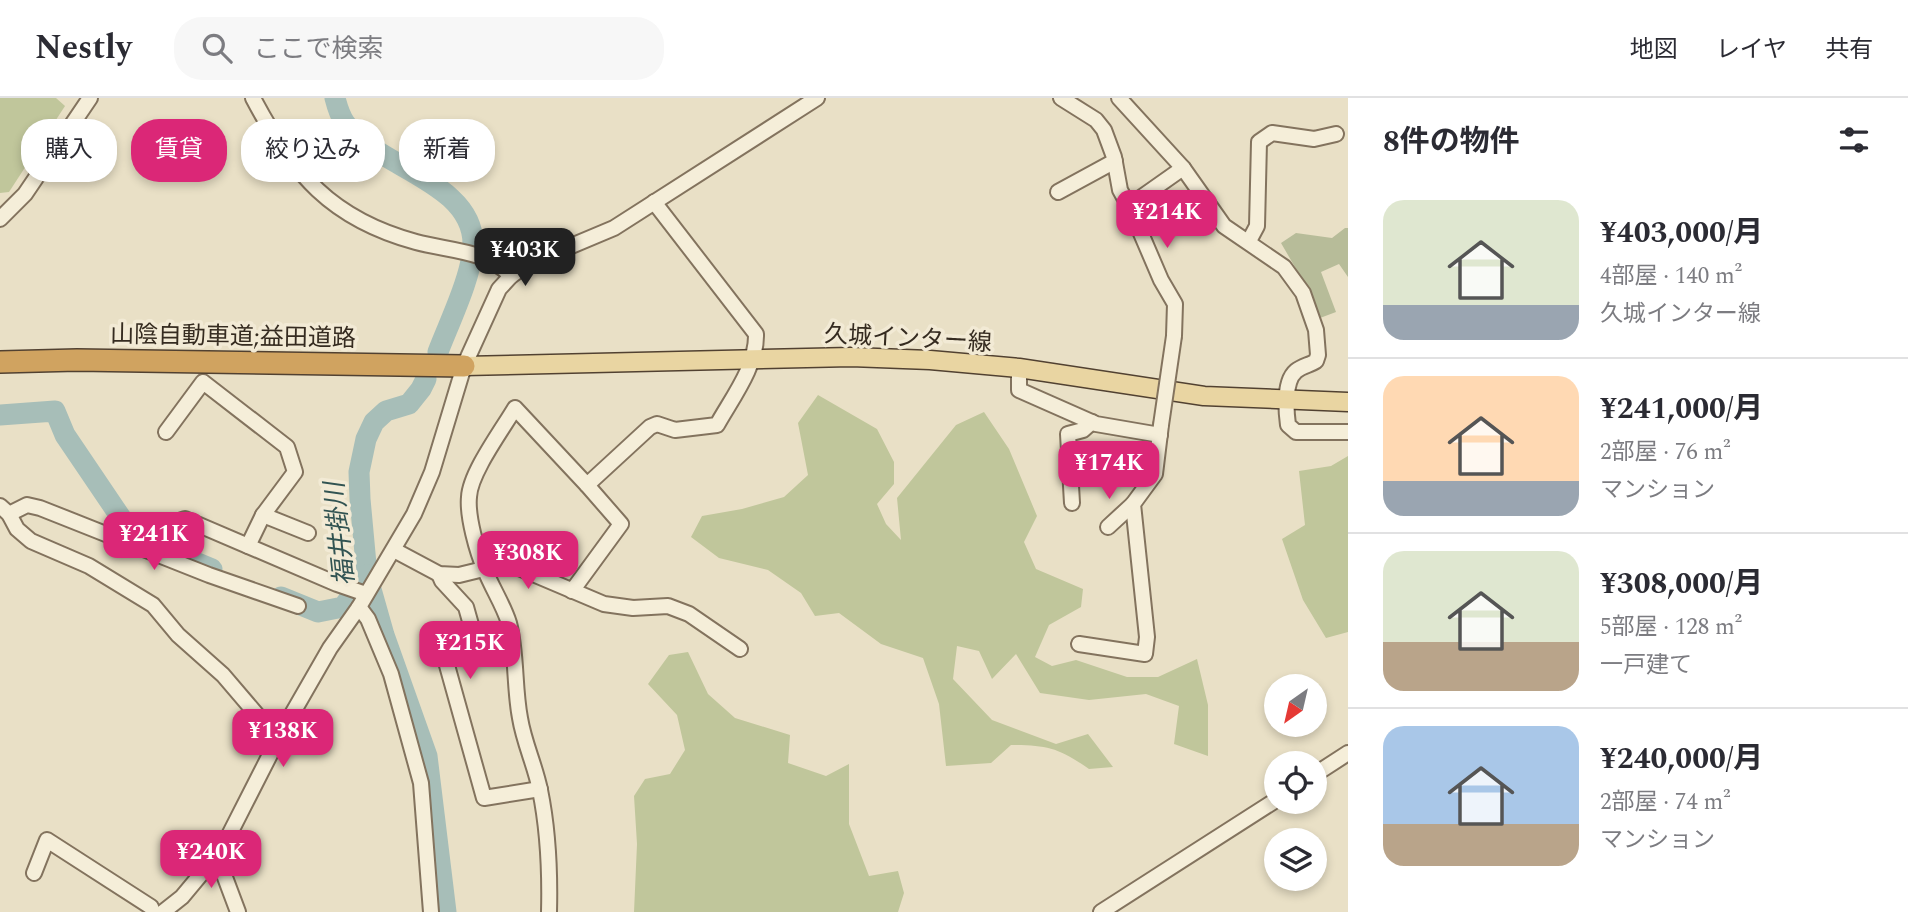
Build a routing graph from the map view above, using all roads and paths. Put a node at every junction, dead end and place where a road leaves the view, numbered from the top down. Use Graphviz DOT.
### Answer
graph roads {
  1 [pos="90,98"];
  2 [pos="253,98"];
  3 [pos="817,98"];
  4 [pos="1061,98"];
  5 [pos="1118,98"];
  6 [pos="794,104"];
  7 [pos="1336,134"];
  8 [pos="1115,161"];
  9 [pos="1183,168"];
  10 [pos="1058,192"];
  11 [pos="654,202"];
  12 [pos="1131,210"];
  13 [pos="0,219"];
  14 [pos="1250,242"];
  15 [pos="511,276"];
  16 [pos="751,360"];
  17 [pos="0,362"];
  18 [pos="464,366"];
  19 [pos="1019,368"];
  20 [pos="1287,401"];
  21 [pos="1348,402"];
  22 [pos="1092,422"];
  23 [pos="1160,430"];
  24 [pos="166,432"];
  25 [pos="1348,432"];
  26 [pos="587,485"];
  27 [pos="1072,503"];
  28 [pos="1133,504"];
  29 [pos="2,508"];
  30 [pos="262,514"];
  31 [pos="1108,527"];
  32 [pos="308,533"];
  33 [pos="248,546"];
  34 [pos="141,548"];
  35 [pos="394,550"];
  36 [pos="485,570"];
  37 [pos="439,575"];
  38 [pos="572,591"];
  39 [pos="363,600"];
  40 [pos="298,606"];
  41 [pos="1079,644"];
  42 [pos="740,649"];
  43 [pos="280,735"];
  44 [pos="1348,753"];
  45 [pos="1327,767"];
  46 [pos="540,789"];
  47 [pos="1264,808"];
  48 [pos="217,856"];
  49 [pos="34,873"];
  50 [pos="153,912"];
  51 [pos="163,912"];
  52 [pos="237,912"];
  53 [pos="431,912"];
  54 [pos="549,912"];
  55 [pos="1101,912"];
  1 -- 13 [label="street"];
  2 -- 15 [label="street"];
  3 -- 6 [label="street"];
  4 -- 8 [label="street"];
  5 -- 9 [label="street"];
  6 -- 11 [label="street"];
  7 -- 14 [label="street"];
  8 -- 10 [label="street"];
  8 -- 12 [label="street"];
  9 -- 12 [label="street"];
  9 -- 14 [label="street"];
  11 -- 15 [label="street"];
  11 -- 16 [label="street"];
  12 -- 23 [label="street, bridge"];
  14 -- 20 [label="street"];
  15 -- 18 [label="street"];
  16 -- 18 [label="main road, 久城インター線"];
  16 -- 19 [label="main road, 久城インター線"];
  16 -- 26 [label="street"];
  17 -- 18 [label="highway, 山陰自動車道;益田道路"];
  18 -- 35 [label="street"];
  19 -- 20 [label="main road, 久城インター線"];
  19 -- 22 [label="street"];
  20 -- 21 [label="main road, 久城インター線"];
  20 -- 25 [label="street"];
  22 -- 23 [label="street"];
  22 -- 27 [label="street"];
  23 -- 28 [label="street"];
  24 -- 30 [label="street"];
  26 -- 36 [label="street"];
  26 -- 38 [label="street"];
  28 -- 31 [label="street"];
  28 -- 41 [label="street"];
  29 -- 34 [label="street"];
  29 -- 43 [label="street"];
  30 -- 32 [label="street"];
  30 -- 33 [label="street"];
  33 -- 34 [label="street"];
  33 -- 39 [label="street"];
  34 -- 40 [label="street"];
  35 -- 37 [label="street"];
  35 -- 39 [label="street"];
  36 -- 37 [label="street"];
  36 -- 38 [label="street"];
  36 -- 46 [label="street"];
  37 -- 46 [label="street"];
  38 -- 42 [label="street"];
  39 -- 43 [label="street"];
  39 -- 53 [label="street"];
  43 -- 48 [label="street"];
  44 -- 45 [label="street"];
  46 -- 54 [label="street"];
  47 -- 55 [label="street"];
  48 -- 51 [label="street"];
  48 -- 52 [label="street"];
  49 -- 50 [label="street"];
}
